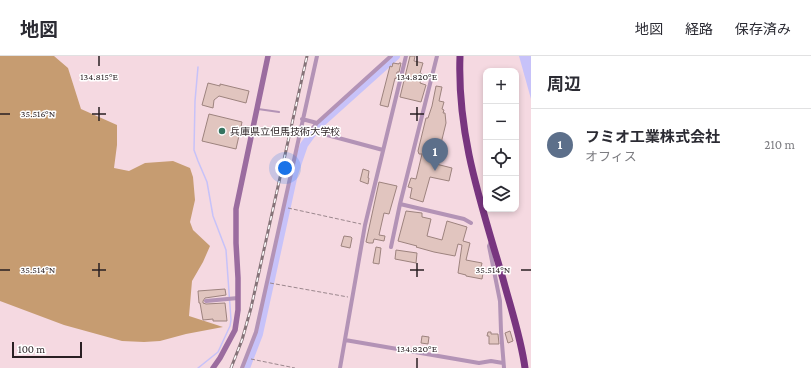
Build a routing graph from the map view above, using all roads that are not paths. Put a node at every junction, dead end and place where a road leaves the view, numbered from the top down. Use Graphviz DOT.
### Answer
graph roads {
  1 [pos="268,56"];
  2 [pos="316,56"];
  3 [pos="391,56"];
  4 [pos="406,56"];
  5 [pos="437,56"];
  6 [pos="460,56"];
  7 [pos="257,108"];
  8 [pos="279,112"];
  9 [pos="302,119"];
  10 [pos="317,123"];
  11 [pos="383,150"];
  12 [pos="400,204"];
  13 [pos="472,223"];
  14 [pos="492,240"];
  15 [pos="391,247"];
  16 [pos="238,298"];
  17 [pos="206,301"];
  18 [pos="345,340"];
  19 [pos="503,363"];
  20 [pos="213,368"];
  21 [pos="242,368"];
  22 [pos="340,368"];
  23 [pos="504,368"];
  24 [pos="525,368"];
  1 -- 7 [label="street"];
  2 -- 9 [label="street"];
  3 -- 10 [label="street"];
  4 -- 11 [label="street"];
  5 -- 12 [label="street"];
  6 -- 14 [label="highway"];
  7 -- 8 [label="lane"];
  7 -- 16 [label="street"];
  9 -- 10 [label="street"];
  9 -- 21 [label="street"];
  10 -- 11 [label="street"];
  11 -- 18 [label="street"];
  12 -- 13 [label="street"];
  12 -- 15 [label="street"];
  14 -- 19 [label="street"];
  14 -- 24 [label="highway"];
  16 -- 17 [label="street"];
  16 -- 20 [label="street"];
  18 -- 19 [label="street"];
  18 -- 22 [label="street"];
  19 -- 23 [label="street"];
}
